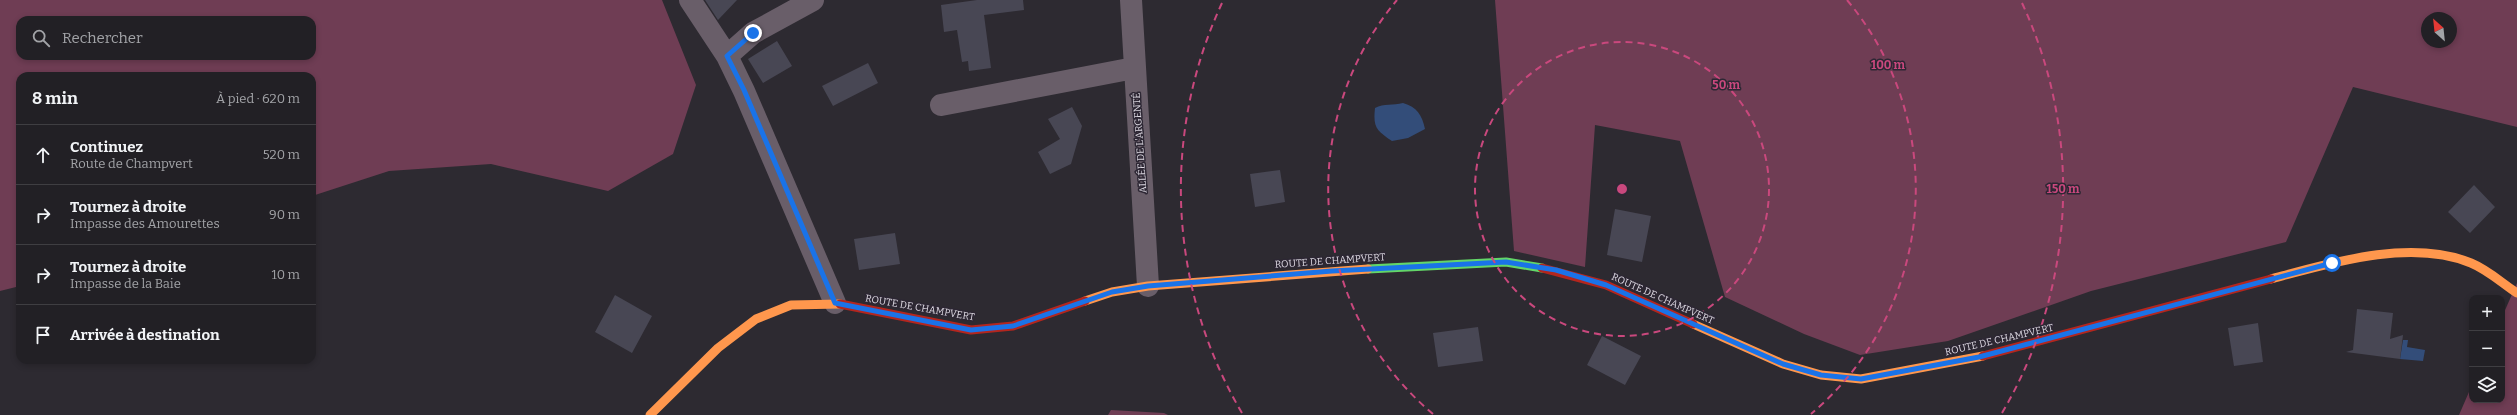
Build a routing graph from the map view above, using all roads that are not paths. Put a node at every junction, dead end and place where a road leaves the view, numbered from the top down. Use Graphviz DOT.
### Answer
graph roads {
  1 [pos="690,0"];
  2 [pos="813,0"];
  3 [pos="1131,0"];
  4 [pos="727,56"];
  5 [pos="1134,68"];
  6 [pos="941,106"];
  7 [pos="1148,286"];
  8 [pos="2517,293"];
  9 [pos="835,303"];
  10 [pos="650,415"];
  1 -- 4 [label="street"];
  2 -- 4 [label="street"];
  3 -- 5 [label="street, ALLÉE DE L'ARGENTÉ"];
  4 -- 9 [label="street"];
  5 -- 6 [label="street"];
  5 -- 7 [label="street, ALLÉE DE L'ARGENTÉ"];
  7 -- 8 [label="street, ROUTE DE CHAMPVERT"];
  7 -- 9 [label="street, ROUTE DE CHAMPVERT"];
  9 -- 10 [label="street, ROUTE DE CHAMPVERT"];
}
